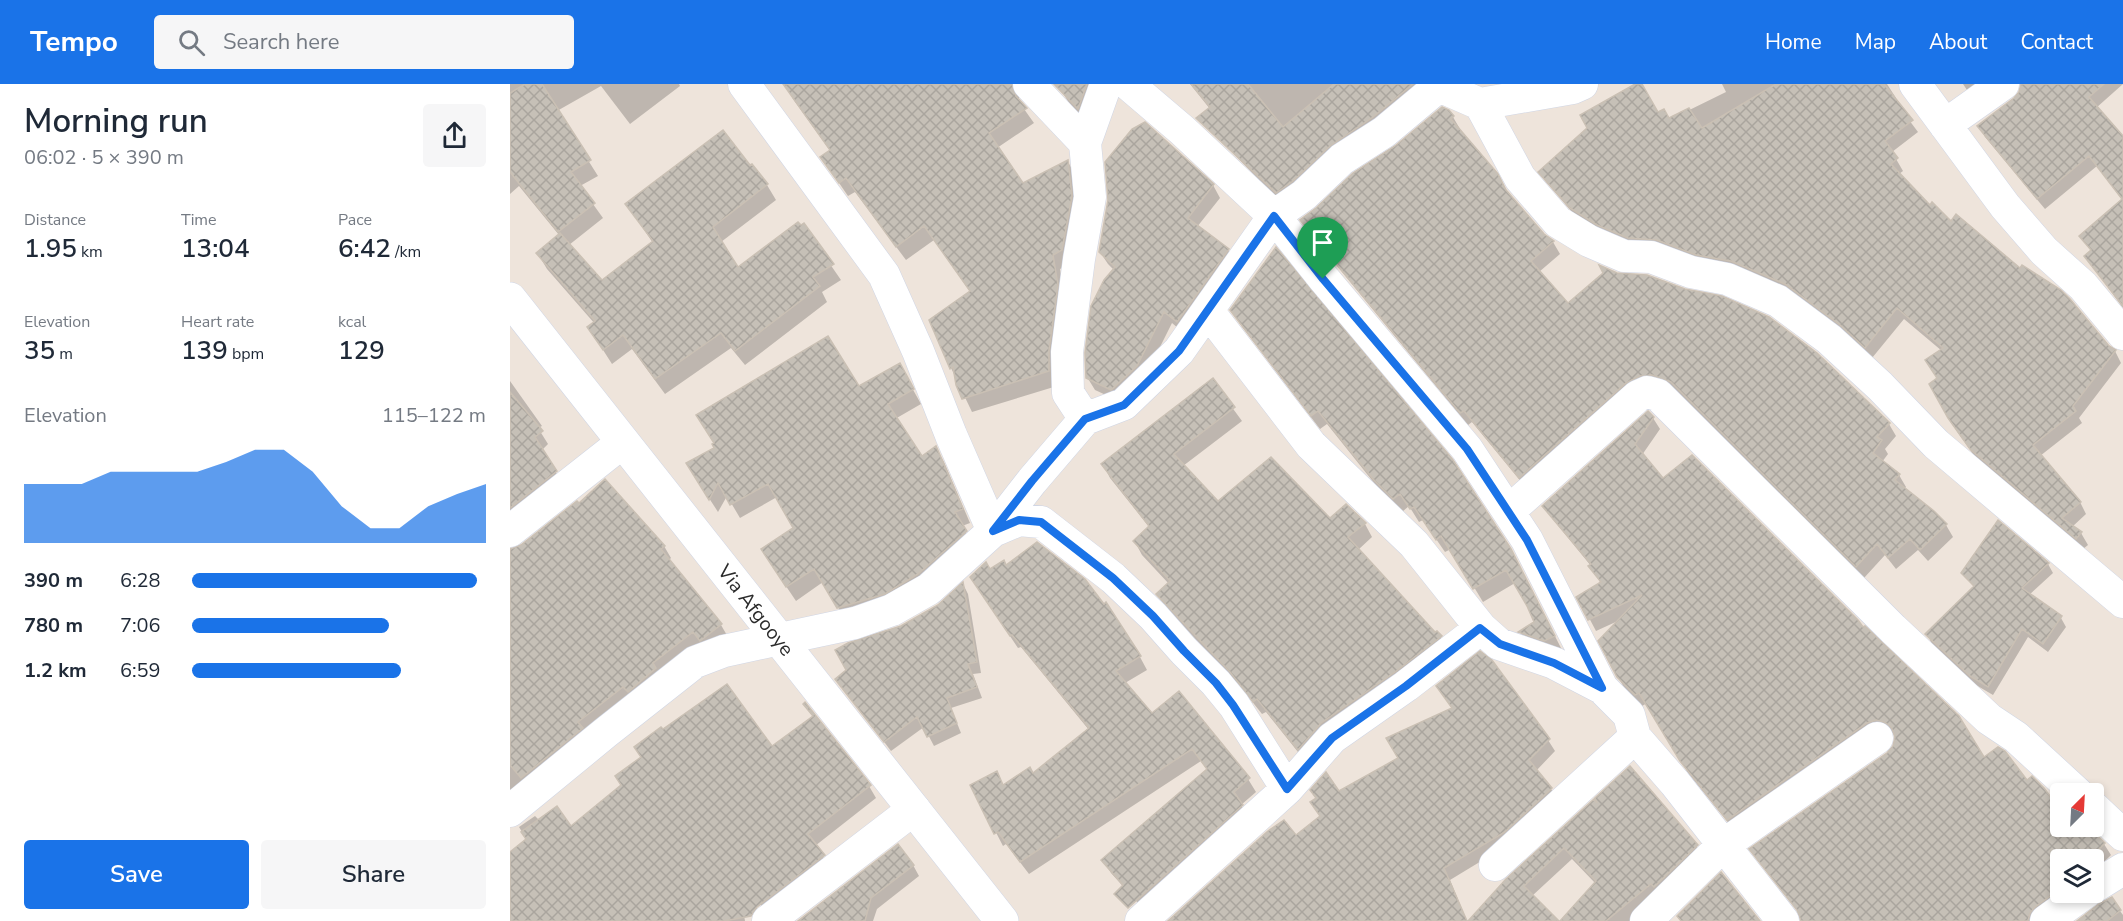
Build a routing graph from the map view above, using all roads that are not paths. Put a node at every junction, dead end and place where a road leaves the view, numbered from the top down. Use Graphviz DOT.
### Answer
graph roads {
  1 [pos="744,84"];
  2 [pos="1029,84"];
  3 [pos="1106,84"];
  4 [pos="1128,84"];
  5 [pos="1582,84"];
  6 [pos="1915,84"];
  7 [pos="2003,84"];
  8 [pos="1438,85"];
  9 [pos="1480,104"];
  10 [pos="1945,126"];
  11 [pos="1085,143"];
  12 [pos="1274,216"];
  13 [pos="510,299"];
  14 [pos="1208,311"];
  15 [pos="2123,334"];
  16 [pos="1085,419"];
  17 [pos="623,442"];
  18 [pos="1509,511"];
  19 [pos="510,531"];
  20 [pos="993,531"];
  21 [pos="2123,602"];
  22 [pos="1480,628"];
  23 [pos="778,639"];
  24 [pos="1602,688"];
  25 [pos="1635,737"];
  26 [pos="1877,738"];
  27 [pos="2066,783"];
  28 [pos="1287,789"];
  29 [pos="914,809"];
  30 [pos="510,812"];
  31 [pos="2104,817"];
  32 [pos="2123,835"];
  33 [pos="1722,846"];
  34 [pos="1495,865"];
  35 [pos="2123,869"];
  36 [pos="2104,881"];
  37 [pos="2070,903"];
  38 [pos="768,921"];
  39 [pos="1002,921"];
  40 [pos="1140,921"];
  41 [pos="1646,921"];
  42 [pos="1783,921"];
  43 [pos="2046,921"];
  1 -- 20 [label="street"];
  2 -- 11 [label="street"];
  3 -- 11 [label="street"];
  4 -- 12 [label="street"];
  5 -- 9 [label="street"];
  6 -- 10 [label="street"];
  7 -- 10 [label="street"];
  8 -- 9 [label="street"];
  8 -- 12 [label="street"];
  9 -- 21 [label="street"];
  10 -- 15 [label="street"];
  11 -- 16 [label="street"];
  12 -- 14 [label="street"];
  12 -- 18 [label="street"];
  13 -- 17 [label="main road, Via Afgooye"];
  14 -- 16 [label="street"];
  14 -- 22 [label="street"];
  16 -- 20 [label="street"];
  17 -- 19 [label="street"];
  17 -- 23 [label="main road, Via Afgooye"];
  18 -- 24 [label="street"];
  18 -- 27 [label="street"];
  20 -- 23 [label="street"];
  20 -- 28 [label="street"];
  22 -- 24 [label="street"];
  22 -- 28 [label="street"];
  23 -- 29 [label="main road, Via Afgooye"];
  23 -- 30 [label="street"];
  24 -- 25 [label="street"];
  25 -- 33 [label="street"];
  25 -- 34 [label="street"];
  26 -- 33 [label="street"];
  28 -- 40 [label="street"];
  29 -- 38 [label="street"];
  29 -- 39 [label="main road, Via Afgooye"];
  31 -- 32 [label="street"];
  33 -- 41 [label="street"];
  33 -- 42 [label="street"];
  35 -- 36 [label="street"];
  37 -- 43 [label="street"];
}
